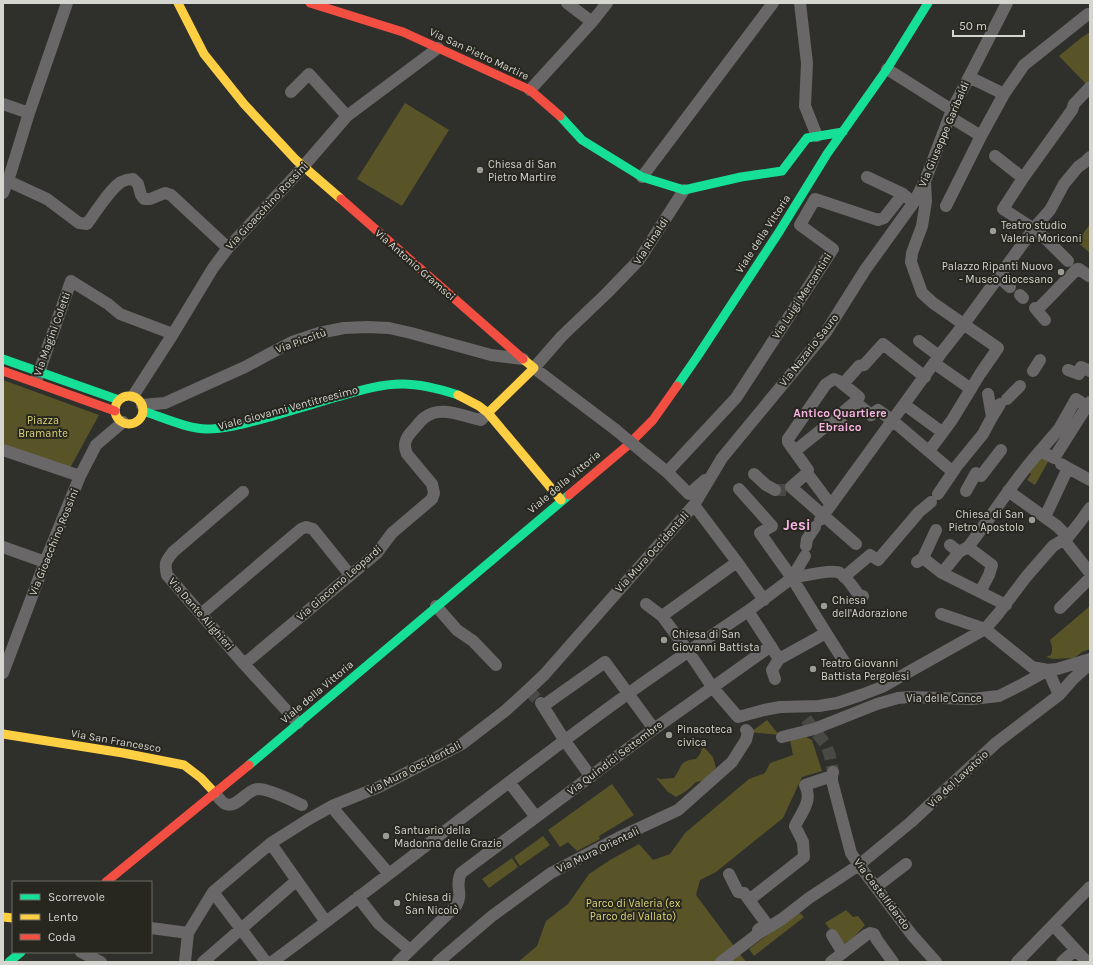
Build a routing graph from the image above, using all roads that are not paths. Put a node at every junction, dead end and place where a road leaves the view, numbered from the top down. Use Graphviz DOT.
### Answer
graph roads {
  1 [pos="67,3"];
  2 [pos="178,3"];
  3 [pos="310,3"];
  4 [pos="567,3"];
  5 [pos="607,3"];
  6 [pos="773,3"];
  7 [pos="800,3"];
  8 [pos="928,3"];
  9 [pos="1007,3"];
  10 [pos="328,5"];
  11 [pos="1090,14"];
  12 [pos="592,22"];
  13 [pos="438,48"];
  14 [pos="887,69"];
  15 [pos="969,77"];
  16 [pos="1090,87"];
  17 [pos="530,90"];
  18 [pos="291,92"];
  19 [pos="1004,94"];
  20 [pos="3,104"];
  21 [pos="949,111"];
  22 [pos="29,112"];
  23 [pos="347,116"];
  24 [pos="843,132"];
  25 [pos="817,136"];
  26 [pos="981,136"];
  27 [pos="995,156"];
  28 [pos="1090,157"];
  29 [pos="303,167"];
  30 [pos="642,177"];
  31 [pos="867,177"];
  32 [pos="1023,178"];
  33 [pos="8,181"];
  34 [pos="925,181"];
  35 [pos="684,190"];
  36 [pos="3,193"];
  37 [pos="903,194"];
  38 [pos="914,202"];
  39 [pos="946,206"];
  40 [pos="1034,228"];
  41 [pos="228,248"];
  42 [pos="1068,261"];
  43 [pos="1089,275"];
  44 [pos="999,277"];
  45 [pos="1010,287"];
  46 [pos="1045,320"];
  47 [pos="965,327"];
  48 [pos="173,334"];
  49 [pos="501,340"];
  50 [pos="919,341"];
  51 [pos="492,355"];
  52 [pos="3,359"];
  53 [pos="523,359"];
  54 [pos="937,360"];
  55 [pos="1040,360"];
  56 [pos="534,368"];
  57 [pos="1085,369"];
  58 [pos="1068,370"];
  59 [pos="3,371"];
  60 [pos="1033,371"];
  61 [pos="37,377"];
  62 [pos="924,377"];
  63 [pos="843,384"];
  64 [pos="1020,386"];
  65 [pos="971,389"];
  66 [pos="446,392"];
  67 [pos="400,393"];
  68 [pos="988,394"];
  69 [pos="133,396"];
  70 [pos="118,400"];
  71 [pos="855,402"];
  72 [pos="905,405"];
  73 [pos="1089,405"];
  74 [pos="143,408"];
  75 [pos="115,411"];
  76 [pos="484,417"];
  77 [pos="992,417"];
  78 [pos="836,418"];
  79 [pos="139,420"];
  80 [pos="892,420"];
  81 [pos="123,422"];
  82 [pos="149,423"];
  83 [pos="844,426"];
  84 [pos="942,432"];
  85 [pos="3,450"];
  86 [pos="795,450"];
  87 [pos="1001,450"];
  88 [pos="929,451"];
  89 [pos="1040,451"];
  90 [pos="1054,458"];
  91 [pos="1068,468"];
  92 [pos="955,469"];
  93 [pos="807,471"];
  94 [pos="667,472"];
  95 [pos="754,474"];
  96 [pos="80,476"];
  97 [pos="1090,480"];
  98 [pos="739,489"];
  99 [pos="784,489"];
  100 [pos="966,491"];
  101 [pos="1008,491"];
  102 [pos="243,492"];
  103 [pos="561,500"];
  104 [pos="692,500"];
  105 [pos="833,502"];
  106 [pos="1090,508"];
  107 [pos="1045,517"];
  108 [pos="820,521"];
  109 [pos="936,530"];
  110 [pos="1066,538"];
  111 [pos="855,543"];
  112 [pos="3,547"];
  113 [pos="959,548"];
  114 [pos="45,562"];
  115 [pos="737,562"];
  116 [pos="942,573"];
  117 [pos="1090,573"];
  118 [pos="350,575"];
  119 [pos="844,577"];
  120 [pos="792,578"];
  121 [pos="1090,578"];
  122 [pos="980,592"];
  123 [pos="863,596"];
  124 [pos="764,600"];
  125 [pos="646,604"];
  126 [pos="1006,605"];
  127 [pos="436,606"];
  128 [pos="1060,608"];
  129 [pos="748,611"];
  130 [pos="201,614"];
  131 [pos="941,614"];
  132 [pos="662,616"];
  133 [pos="986,629"];
  134 [pos="826,633"];
  135 [pos="771,646"];
  136 [pos="688,651"];
  137 [pos="779,658"];
  138 [pos="1090,659"];
  139 [pos="845,663"];
  140 [pos="244,664"];
  141 [pos="496,664"];
  142 [pos="1090,664"];
  143 [pos="1048,670"];
  144 [pos="3,673"];
  145 [pos="775,679"];
  146 [pos="713,688"];
  147 [pos="628,694"];
  148 [pos="1059,695"];
  149 [pos="298,723"];
  150 [pos="744,726"];
  151 [pos="654,729"];
  152 [pos="3,734"];
  153 [pos="782,737"];
  154 [pos="565,741"];
  155 [pos="591,777"];
  156 [pos="510,782"];
  157 [pos="215,793"];
  158 [pos="302,804"];
  159 [pos="334,806"];
  160 [pos="536,817"];
  161 [pos="274,848"];
  162 [pos="906,864"];
  163 [pos="859,865"];
  164 [pos="389,874"];
  165 [pos="729,874"];
  166 [pos="107,881"];
  167 [pos="296,881"];
  168 [pos="876,887"];
  169 [pos="1090,887"];
  170 [pos="214,892"];
  171 [pos="358,897"];
  172 [pos="751,899"];
  173 [pos="326,922"];
  174 [pos="1053,925"];
  175 [pos="152,928"];
  176 [pos="241,929"];
  177 [pos="188,932"];
  178 [pos="760,933"];
  179 [pos="832,935"];
  180 [pos="410,950"];
  181 [pos="1076,950"];
  182 [pos="20,953"];
  183 [pos="83,953"];
  184 [pos="843,953"];
  185 [pos="9,962"];
  186 [pos="101,962"];
  187 [pos="185,962"];
  188 [pos="203,962"];
  189 [pos="266,962"];
  190 [pos="272,962"];
  191 [pos="398,962"];
  192 [pos="438,962"];
  193 [pos="721,962"];
  194 [pos="831,962"];
  195 [pos="893,962"];
  196 [pos="936,962"];
  197 [pos="1017,962"];
  198 [pos="1062,962"];
  199 [pos="1087,962"];
  1 -- 22 [label="street"];
  2 -- 29 [label="street, Via Antonio Gramsci"];
  3 -- 10 [label="street, Via San Pietro Martire"];
  4 -- 12 [label="street"];
  5 -- 12 [label="street"];
  6 -- 30 [label="street"];
  7 -- 25 [label="street"];
  8 -- 14 [label="street, Viale della Vittoria"];
  9 -- 15 [label="street, Via Giuseppe Garibaldi"];
  10 -- 13 [label="street, Via San Pietro Martire"];
  11 -- 19 [label="street"];
  12 -- 17 [label="street"];
  13 -- 17 [label="street, Via San Pietro Martire"];
  13 -- 23 [label="street, Via Gioacchino Rossini"];
  14 -- 21 [label="street"];
  14 -- 24 [label="street, Viale della Vittoria"];
  15 -- 19 [label="street"];
  15 -- 21 [label="street, Via Giuseppe Garibaldi"];
  16 -- 32 [label="street"];
  17 -- 30 [label="street, Via San Pietro Martire"];
  18 -- 23 [label="street"];
  19 -- 26 [label="street"];
  20 -- 22 [label="street"];
  21 -- 26 [label="street"];
  21 -- 34 [label="street, Via Giuseppe Garibaldi"];
  22 -- 33 [label="street"];
  23 -- 29 [label="street, Via Gioacchino Rossini"];
  24 -- 25 [label="street"];
  24 -- 103 [label="street, Viale della Vittoria"];
  25 -- 35 [label="street"];
  26 -- 39 [label="street"];
  27 -- 32 [label="street"];
  28 -- 40 [label="street"];
  29 -- 41 [label="street, Via Gioacchino Rossini"];
  29 -- 49 [label="street, Via Antonio Gramsci"];
  30 -- 35 [label="street, Via San Pietro Martire"];
  31 -- 37 [label="street"];
  32 -- 40 [label="street"];
  33 -- 36 [label="street"];
  33 -- 41 [label="street"];
  34 -- 38 [label="street, Via Giuseppe Garibaldi"];
  34 -- 47 [label="street"];
  35 -- 56 [label="street, Via Rinaldi"];
  37 -- 38 [label="street"];
  37 -- 94 [label="street, Via Luigi Mercantini"];
  38 -- 104 [label="street, Via Nazario Sauro"];
  40 -- 42 [label="street"];
  40 -- 44 [label="street"];
  41 -- 48 [label="street, Via Gioacchino Rossini"];
  43 -- 46 [label="street"];
  44 -- 45 [label="street"];
  44 -- 47 [label="street"];
  47 -- 54 [label="street"];
  47 -- 65 [label="street"];
  48 -- 61 [label="street, Via Magini Coletti"];
  48 -- 69 [label="street, Via Gioacchino Rossini"];
  49 -- 51 [label="street"];
  49 -- 53 [label="street, Via Antonio Gramsci"];
  50 -- 54 [label="street"];
  51 -- 53 [label="street, Via Piccitù"];
  51 -- 74 [label="street, Via Piccitù"];
  52 -- 61 [label="street"];
  53 -- 56 [label="street, Via Antonio Gramsci"];
  54 -- 62 [label="street"];
  54 -- 65 [label="street"];
  55 -- 60 [label="street"];
  56 -- 76 [label="street, Via Rinaldi"];
  56 -- 94 [label="street, Via Antonio Gramsci, bridge"];
  57 -- 58 [label="street"];
  59 -- 61 [label="street"];
  61 -- 70 [label="street"];
  61 -- 75 [label="street"];
  62 -- 63 [label="street"];
  62 -- 72 [label="street"];
  63 -- 71 [label="street"];
  63 -- 86 [label="street"];
  64 -- 77 [label="street"];
  65 -- 84 [label="street"];
  66 -- 67 [label="street, Viale Giovanni Ventitreesimo"];
  66 -- 74 [label="street, Viale Giovanni Ventitreesimo"];
  66 -- 76 [label="street, Viale Giovanni Ventitreesimo"];
  68 -- 77 [label="street"];
  69 -- 70 [label="street"];
  69 -- 74 [label="street, Viale Giovanni Ventitreesimo"];
  70 -- 75 [label="street"];
  71 -- 78 [label="street"];
  71 -- 80 [label="street"];
  72 -- 80 [label="street"];
  72 -- 84 [label="street"];
  73 -- 89 [label="street"];
  73 -- 90 [label="street"];
  74 -- 79 [label="street"];
  75 -- 81 [label="street"];
  76 -- 103 [label="street, Viale Giovanni Ventitreesimo"];
  76 -- 118 [label="street, Via Giacomo Leopardi"];
  77 -- 92 [label="street"];
  78 -- 83 [label="street"];
  78 -- 86 [label="street"];
  79 -- 81 [label="street"];
  79 -- 82 [label="street"];
  80 -- 88 [label="street"];
  80 -- 105 [label="street"];
  81 -- 96 [label="street, Via Gioacchino Rossini"];
  84 -- 88 [label="street"];
  85 -- 96 [label="street"];
  86 -- 93 [label="street"];
  87 -- 100 [label="street"];
  88 -- 92 [label="street"];
  89 -- 90 [label="street"];
  89 -- 101 [label="street"];
  90 -- 91 [label="street"];
  91 -- 97 [label="street"];
  91 -- 107 [label="street"];
  92 -- 119 [label="street"];
  93 -- 99 [label="street"];
  93 -- 105 [label="street"];
  94 -- 104 [label="street, Via Antonio Gramsci"];
  95 -- 99 [label="street"];
  96 -- 114 [label="street, Via Gioacchino Rossini"];
  98 -- 120 [label="street"];
  99 -- 108 [label="street"];
  101 -- 107 [label="street"];
  101 -- 113 [label="street"];
  102 -- 130 [label="street, Via Dante Alighieri"];
  103 -- 127 [label="street, Viale della Vittoria"];
  104 -- 115 [label="street, Via Antonio Gramsci"];
  104 -- 159 [label="street, Via Mura Occidentali"];
  105 -- 108 [label="street"];
  106 -- 110 [label="street"];
  107 -- 110 [label="street"];
  108 -- 111 [label="street"];
  108 -- 120 [label="street"];
  109 -- 116 [label="street"];
  110 -- 117 [label="street"];
  110 -- 126 [label="street"];
  112 -- 114 [label="street"];
  113 -- 116 [label="street"];
  113 -- 122 [label="street"];
  114 -- 144 [label="street, Via Gioacchino Rossini"];
  115 -- 124 [label="street, Via Antonio Gramsci"];
  115 -- 132 [label="street"];
  116 -- 122 [label="street"];
  118 -- 130 [label="street"];
  118 -- 140 [label="street, Via Giacomo Leopardi"];
  119 -- 120 [label="street"];
  119 -- 123 [label="street"];
  120 -- 124 [label="street"];
  120 -- 134 [label="street"];
  121 -- 128 [label="street"];
  122 -- 126 [label="street"];
  124 -- 129 [label="street"];
  125 -- 132 [label="street"];
  126 -- 133 [label="street"];
  127 -- 141 [label="street"];
  127 -- 149 [label="street, Viale della Vittoria"];
  129 -- 135 [label="street"];
  129 -- 136 [label="street"];
  130 -- 140 [label="street, Via Dante Alighieri"];
  131 -- 133 [label="street"];
  132 -- 136 [label="street"];
  133 -- 143 [label="street"];
  133 -- 150 [label="street"];
  134 -- 137 [label="street"];
  134 -- 139 [label="street"];
  135 -- 137 [label="street"];
  135 -- 146 [label="street, Via Quindici Settembre"];
  136 -- 146 [label="street"];
  136 -- 147 [label="street"];
  137 -- 145 [label="street"];
  138 -- 143 [label="street"];
  140 -- 149 [label="street, Via Dante Alighieri"];
  142 -- 148 [label="street, Via del Lavatoio"];
  143 -- 148 [label="street"];
  143 -- 153 [label="street, Via delle Conce"];
  146 -- 150 [label="street"];
  146 -- 151 [label="street, Via Quindici Settembre"];
  147 -- 151 [label="street"];
  147 -- 154 [label="street"];
  147 -- 154 [label="street"];
  148 -- 163 [label="street, Via del Lavatoio"];
  149 -- 157 [label="street, Viale della Vittoria"];
  150 -- 192 [label="street, Via Mura Orientali"];
  151 -- 155 [label="street, Via Quindici Settembre"];
  152 -- 157 [label="street, Via San Francesco"];
  154 -- 155 [label="street"];
  154 -- 156 [label="street"];
  155 -- 160 [label="street, Via Quindici Settembre"];
  156 -- 160 [label="street"];
  156 -- 164 [label="street"];
  157 -- 158 [label="street"];
  157 -- 166 [label="street, Viale della Vittoria"];
  159 -- 164 [label="street"];
  159 -- 170 [label="street, Via Mura Occidentali"];
  160 -- 180 [label="street, Via Quindici Settembre"];
  161 -- 167 [label="street"];
  162 -- 168 [label="street"];
  163 -- 168 [label="street, Via Castelfidardo"];
  163 -- 172 [label="street, Via Castelfidardo"];
  163 -- 178 [label="street, Via del Lavatoio"];
  164 -- 171 [label="street"];
  165 -- 172 [label="street"];
  167 -- 173 [label="street"];
  167 -- 176 [label="street"];
  168 -- 196 [label="street, Via Castelfidardo"];
  169 -- 174 [label="street"];
  170 -- 176 [label="street"];
  170 -- 177 [label="street, Via Mura Occidentali"];
  171 -- 173 [label="street"];
  171 -- 180 [label="street"];
  172 -- 178 [label="street"];
  173 -- 190 [label="street"];
  174 -- 181 [label="street"];
  174 -- 197 [label="street"];
  175 -- 177 [label="street"];
  176 -- 188 [label="street"];
  176 -- 189 [label="street"];
  177 -- 187 [label="street, Via Mura Occidentali"];
  178 -- 193 [label="street, Via del Lavatoio"];
  179 -- 184 [label="street"];
  180 -- 191 [label="street"];
  181 -- 198 [label="street"];
  181 -- 199 [label="street"];
  182 -- 185 [label="street"];
  183 -- 186 [label="street"];
  184 -- 194 [label="street"];
  184 -- 195 [label="street"];
}
